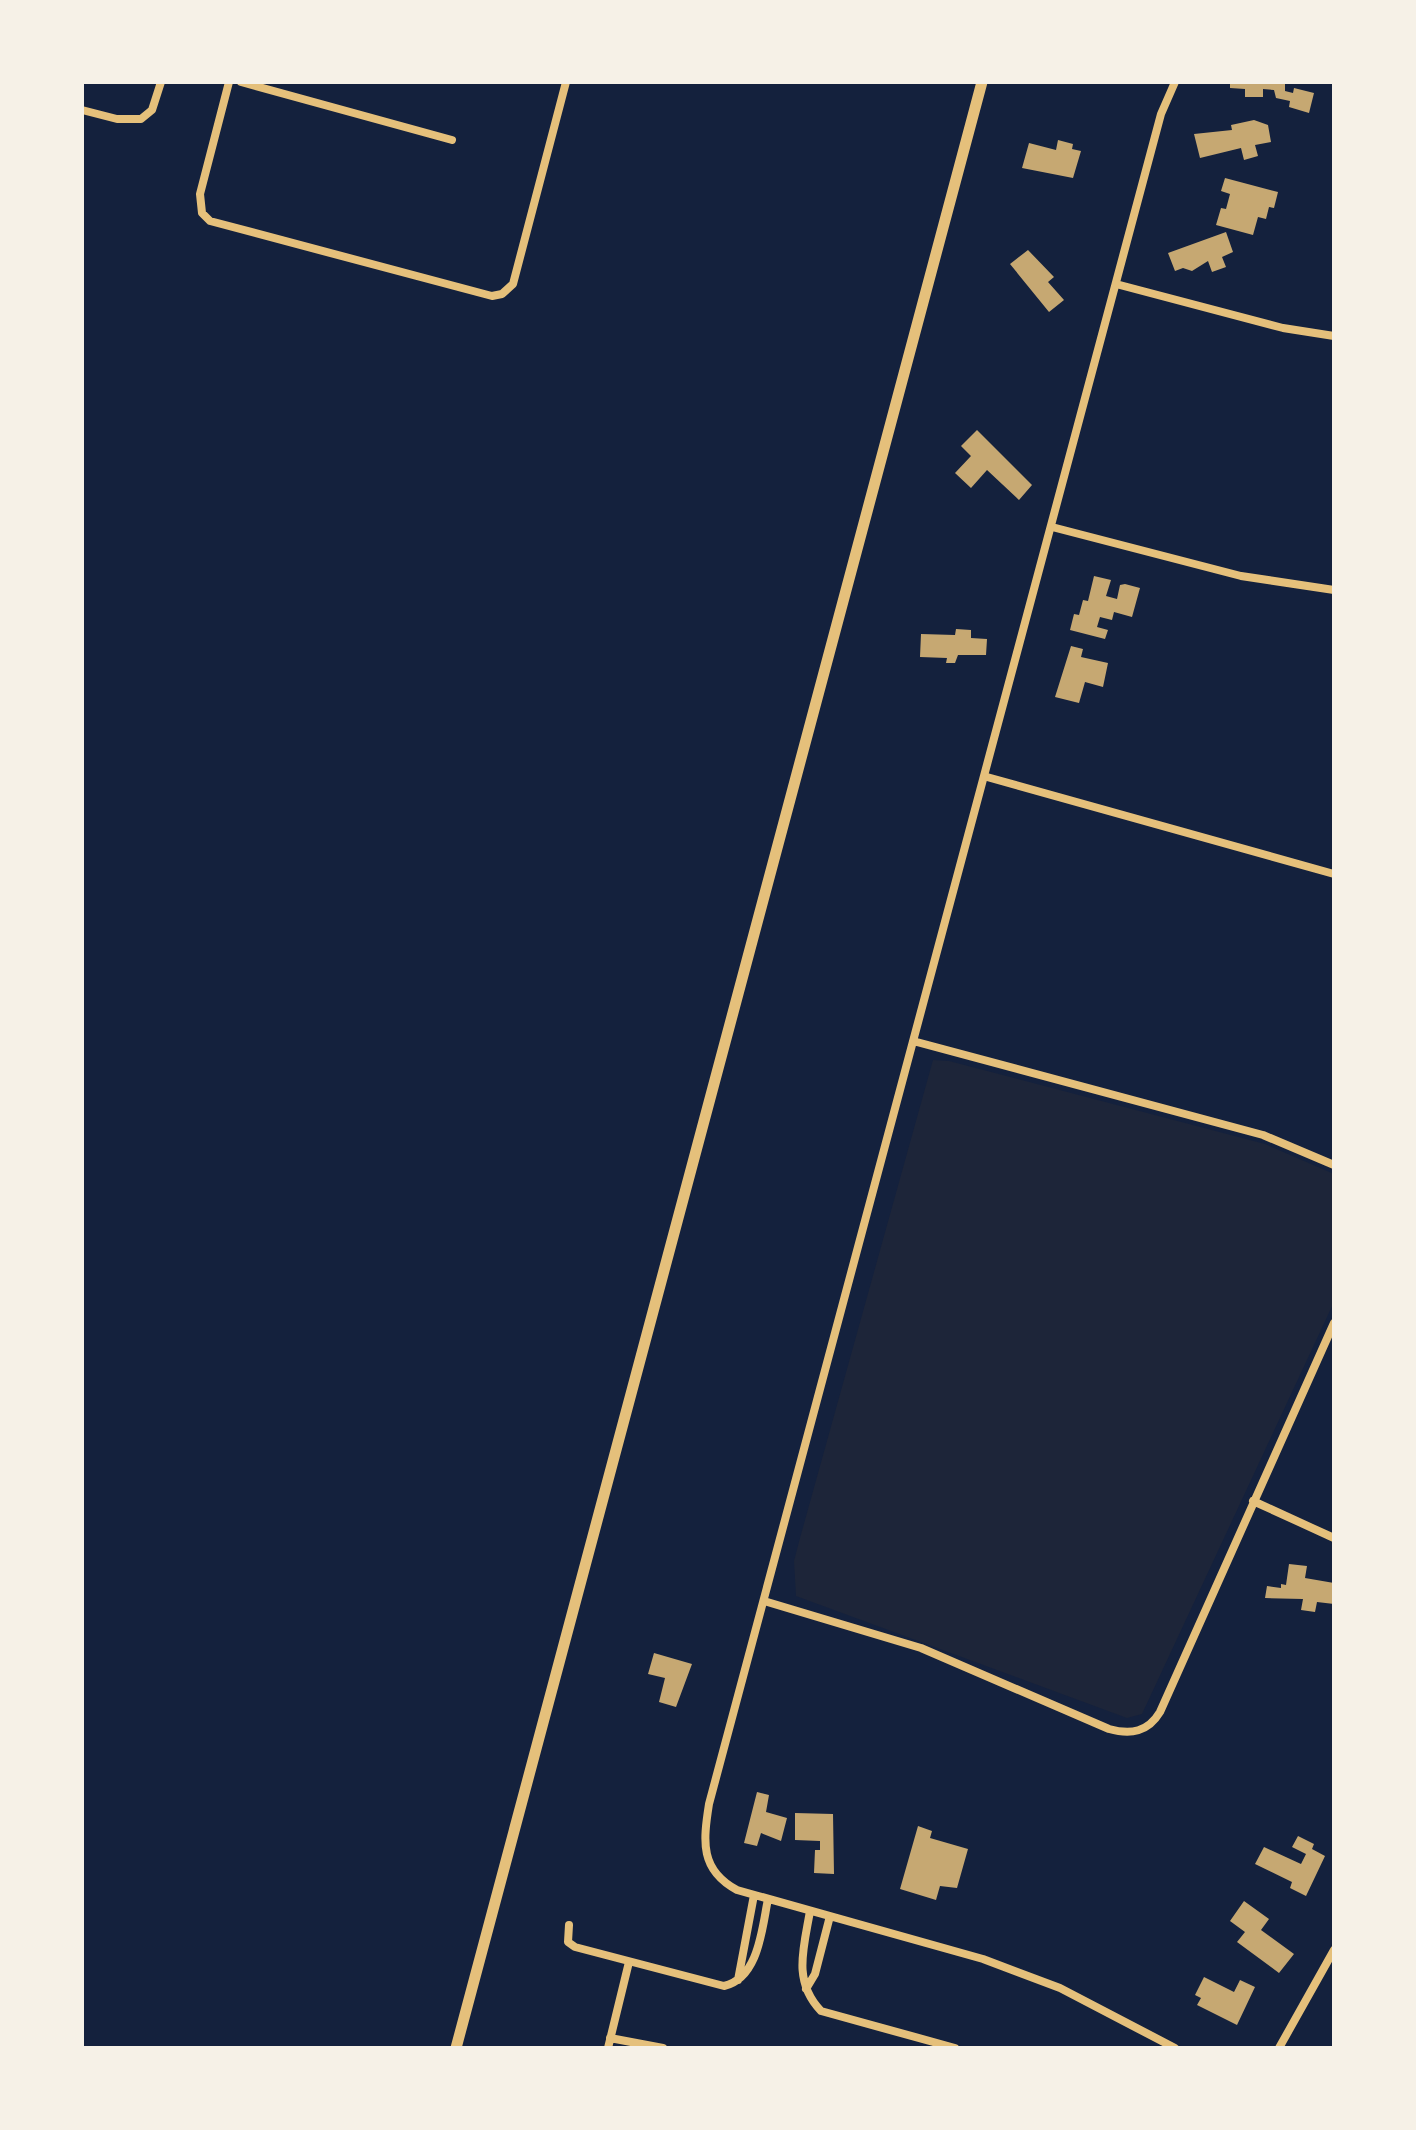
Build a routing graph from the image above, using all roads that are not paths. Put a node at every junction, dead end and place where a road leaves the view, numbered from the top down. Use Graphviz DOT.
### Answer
graph roads {
  1 [pos="161,82"];
  2 [pos="229,82"];
  3 [pos="241,82"];
  4 [pos="566,82"];
  5 [pos="982,82"];
  6 [pos="1175,82"];
  7 [pos="82,110"];
  8 [pos="452,140"];
  9 [pos="1116,284"];
  10 [pos="1334,336"];
  11 [pos="1052,527"];
  12 [pos="1334,590"];
  13 [pos="987,777"];
  14 [pos="1334,874"];
  15 [pos="913,1041"];
  16 [pos="1334,1165"];
  17 [pos="1334,1323"];
  18 [pos="1253,1501"];
  19 [pos="1334,1538"];
  20 [pos="764,1601"];
  21 [pos="754,1895"];
  22 [pos="768,1899"];
  23 [pos="810,1911"];
  24 [pos="830,1916"];
  25 [pos="569,1925"];
  26 [pos="1334,1950"];
  27 [pos="629,1962"];
  28 [pos="738,1980"];
  29 [pos="806,1989"];
  30 [pos="609,2043"];
  31 [pos="456,2048"];
  32 [pos="663,2048"];
  33 [pos="955,2048"];
  34 [pos="1175,2048"];
  35 [pos="1279,2048"];
  1 -- 7 [label="street"];
  2 -- 4 [label="street"];
  3 -- 8 [label="street"];
  5 -- 31 [label="street"];
  6 -- 9 [label="street"];
  9 -- 10 [label="street"];
  9 -- 11 [label="street"];
  11 -- 12 [label="street"];
  11 -- 13 [label="street"];
  13 -- 14 [label="street"];
  13 -- 15 [label="street"];
  15 -- 16 [label="street"];
  15 -- 20 [label="street"];
  17 -- 18 [label="street"];
  18 -- 19 [label="street"];
  18 -- 20 [label="street"];
  20 -- 21 [label="street"];
  21 -- 22 [label="street"];
  21 -- 28 [label="street"];
  22 -- 23 [label="street"];
  22 -- 28 [label="street"];
  23 -- 24 [label="street"];
  23 -- 29 [label="street"];
  24 -- 29 [label="street"];
  24 -- 34 [label="street"];
  25 -- 27 [label="street"];
  26 -- 35 [label="street"];
  27 -- 28 [label="street"];
  27 -- 30 [label="street"];
  29 -- 33 [label="street"];
  30 -- 32 [label="street"];
}
